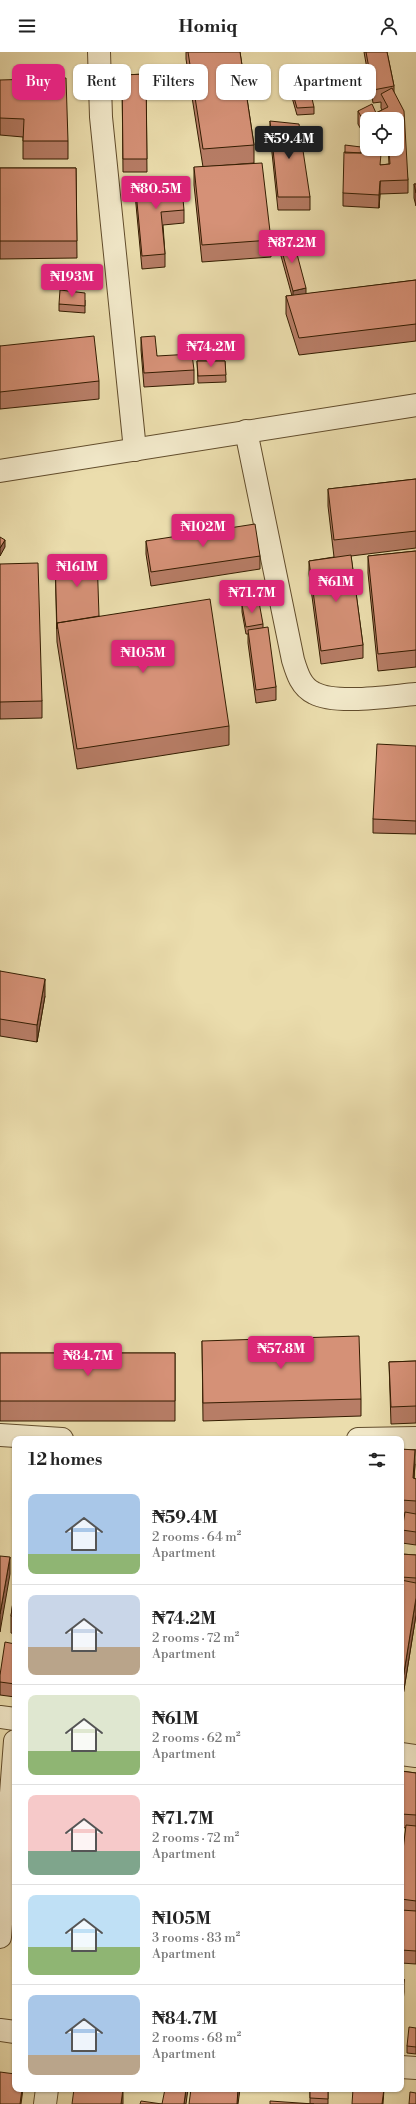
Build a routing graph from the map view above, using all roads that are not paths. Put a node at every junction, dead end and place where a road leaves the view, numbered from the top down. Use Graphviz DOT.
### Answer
graph roads {
  1 [pos="99,52"];
  2 [pos="416,405"];
  3 [pos="246,431"];
  4 [pos="134,450"];
  5 [pos="0,471"];
  6 [pos="416,694"];
  7 [pos="0,1435"];
  8 [pos="16,1436"];
  9 [pos="404,1438"];
  10 [pos="416,1438"];
  11 [pos="0,1717"];
  12 [pos="12,1718"];
  13 [pos="404,1754"];
  14 [pos="416,1756"];
  15 [pos="12,1780"];
  16 [pos="0,1937"];
  17 [pos="0,2030"];
  18 [pos="12,2032"];
  19 [pos="404,2067"];
  20 [pos="416,2068"];
  21 [pos="47,2092"];
  22 [pos="45,2104"];
  1 -- 4 [label="street"];
  2 -- 3 [label="street"];
  3 -- 4 [label="street"];
  3 -- 6 [label="street"];
  4 -- 5 [label="street"];
  7 -- 8 [label="street"];
  9 -- 10 [label="street"];
  11 -- 12 [label="street"];
  13 -- 14 [label="street"];
  15 -- 16 [label="street"];
  17 -- 18 [label="street"];
  19 -- 20 [label="street"];
  21 -- 22 [label="street"];
}
